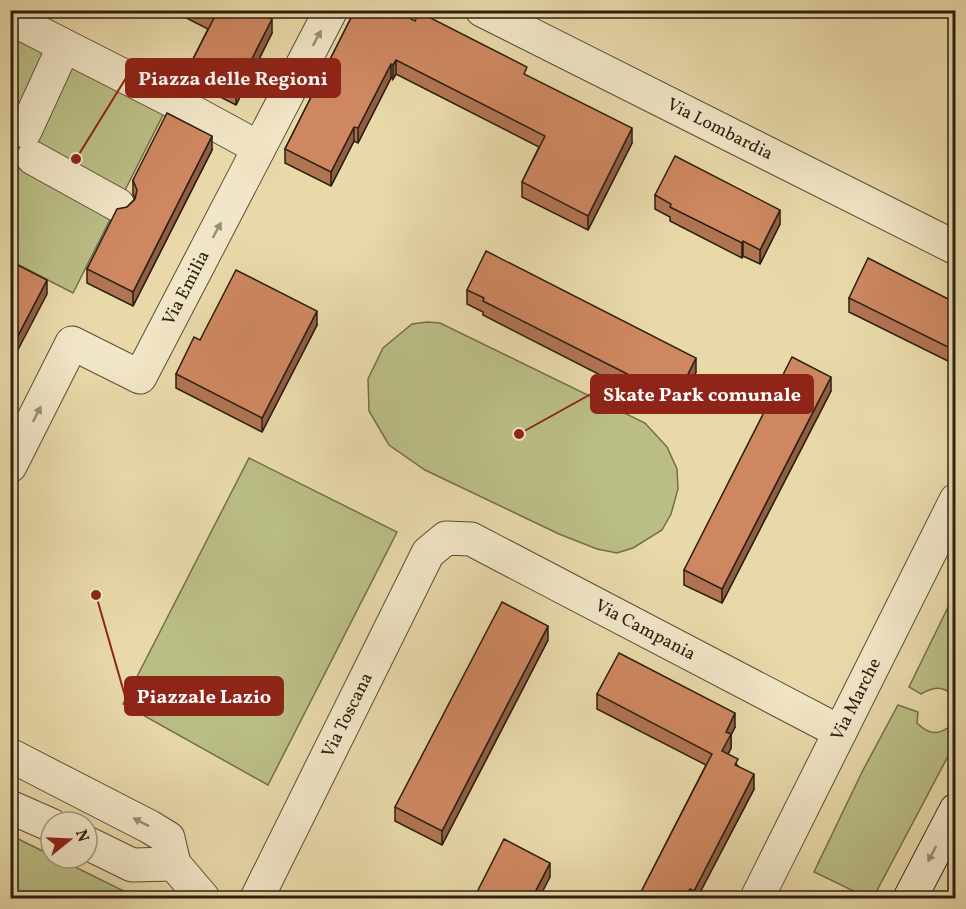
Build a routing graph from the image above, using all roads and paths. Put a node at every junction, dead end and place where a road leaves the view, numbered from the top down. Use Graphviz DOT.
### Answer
graph roads {
  1 [pos="332,10"];
  2 [pos="482,10"];
  3 [pos="10,18"];
  4 [pos="64,46"];
  5 [pos="20,147"];
  6 [pos="260,148"];
  7 [pos="118,205"];
  8 [pos="956,248"];
  9 [pos="10,466"];
  10 [pos="956,500"];
  11 [pos="446,538"];
  12 [pos="840,732"];
  13 [pos="10,755"];
  14 [pos="10,807"];
  15 [pos="956,810"];
  16 [pos="39,820"];
  17 [pos="99,849"];
  18 [pos="174,864"];
  19 [pos="203,898"];
  20 [pos="258,898"];
  21 [pos="757,898"];
  22 [pos="910,898"];
  6 -- 1 [label="street, Via Emilia, one-way"];
  2 -- 8 [label="street, Via Lombardia"];
  3 -- 4 [label="street"];
  4 -- 5 [label="street"];
  4 -- 6 [label="street"];
  5 -- 7 [label="street"];
  9 -- 6 [label="street, Via Emilia, one-way"];
  10 -- 12 [label="street, Via Marche"];
  11 -- 12 [label="street, Via Campania"];
  11 -- 20 [label="street, Via Toscana"];
  12 -- 21 [label="street, Via Marche"];
  18 -- 13 [label="street, one-way"];
  14 -- 16 [label="street"];
  15 -- 22 [label="street, one-way"];
  17 -- 18 [label="street"];
  18 -- 19 [label="street"];
}
